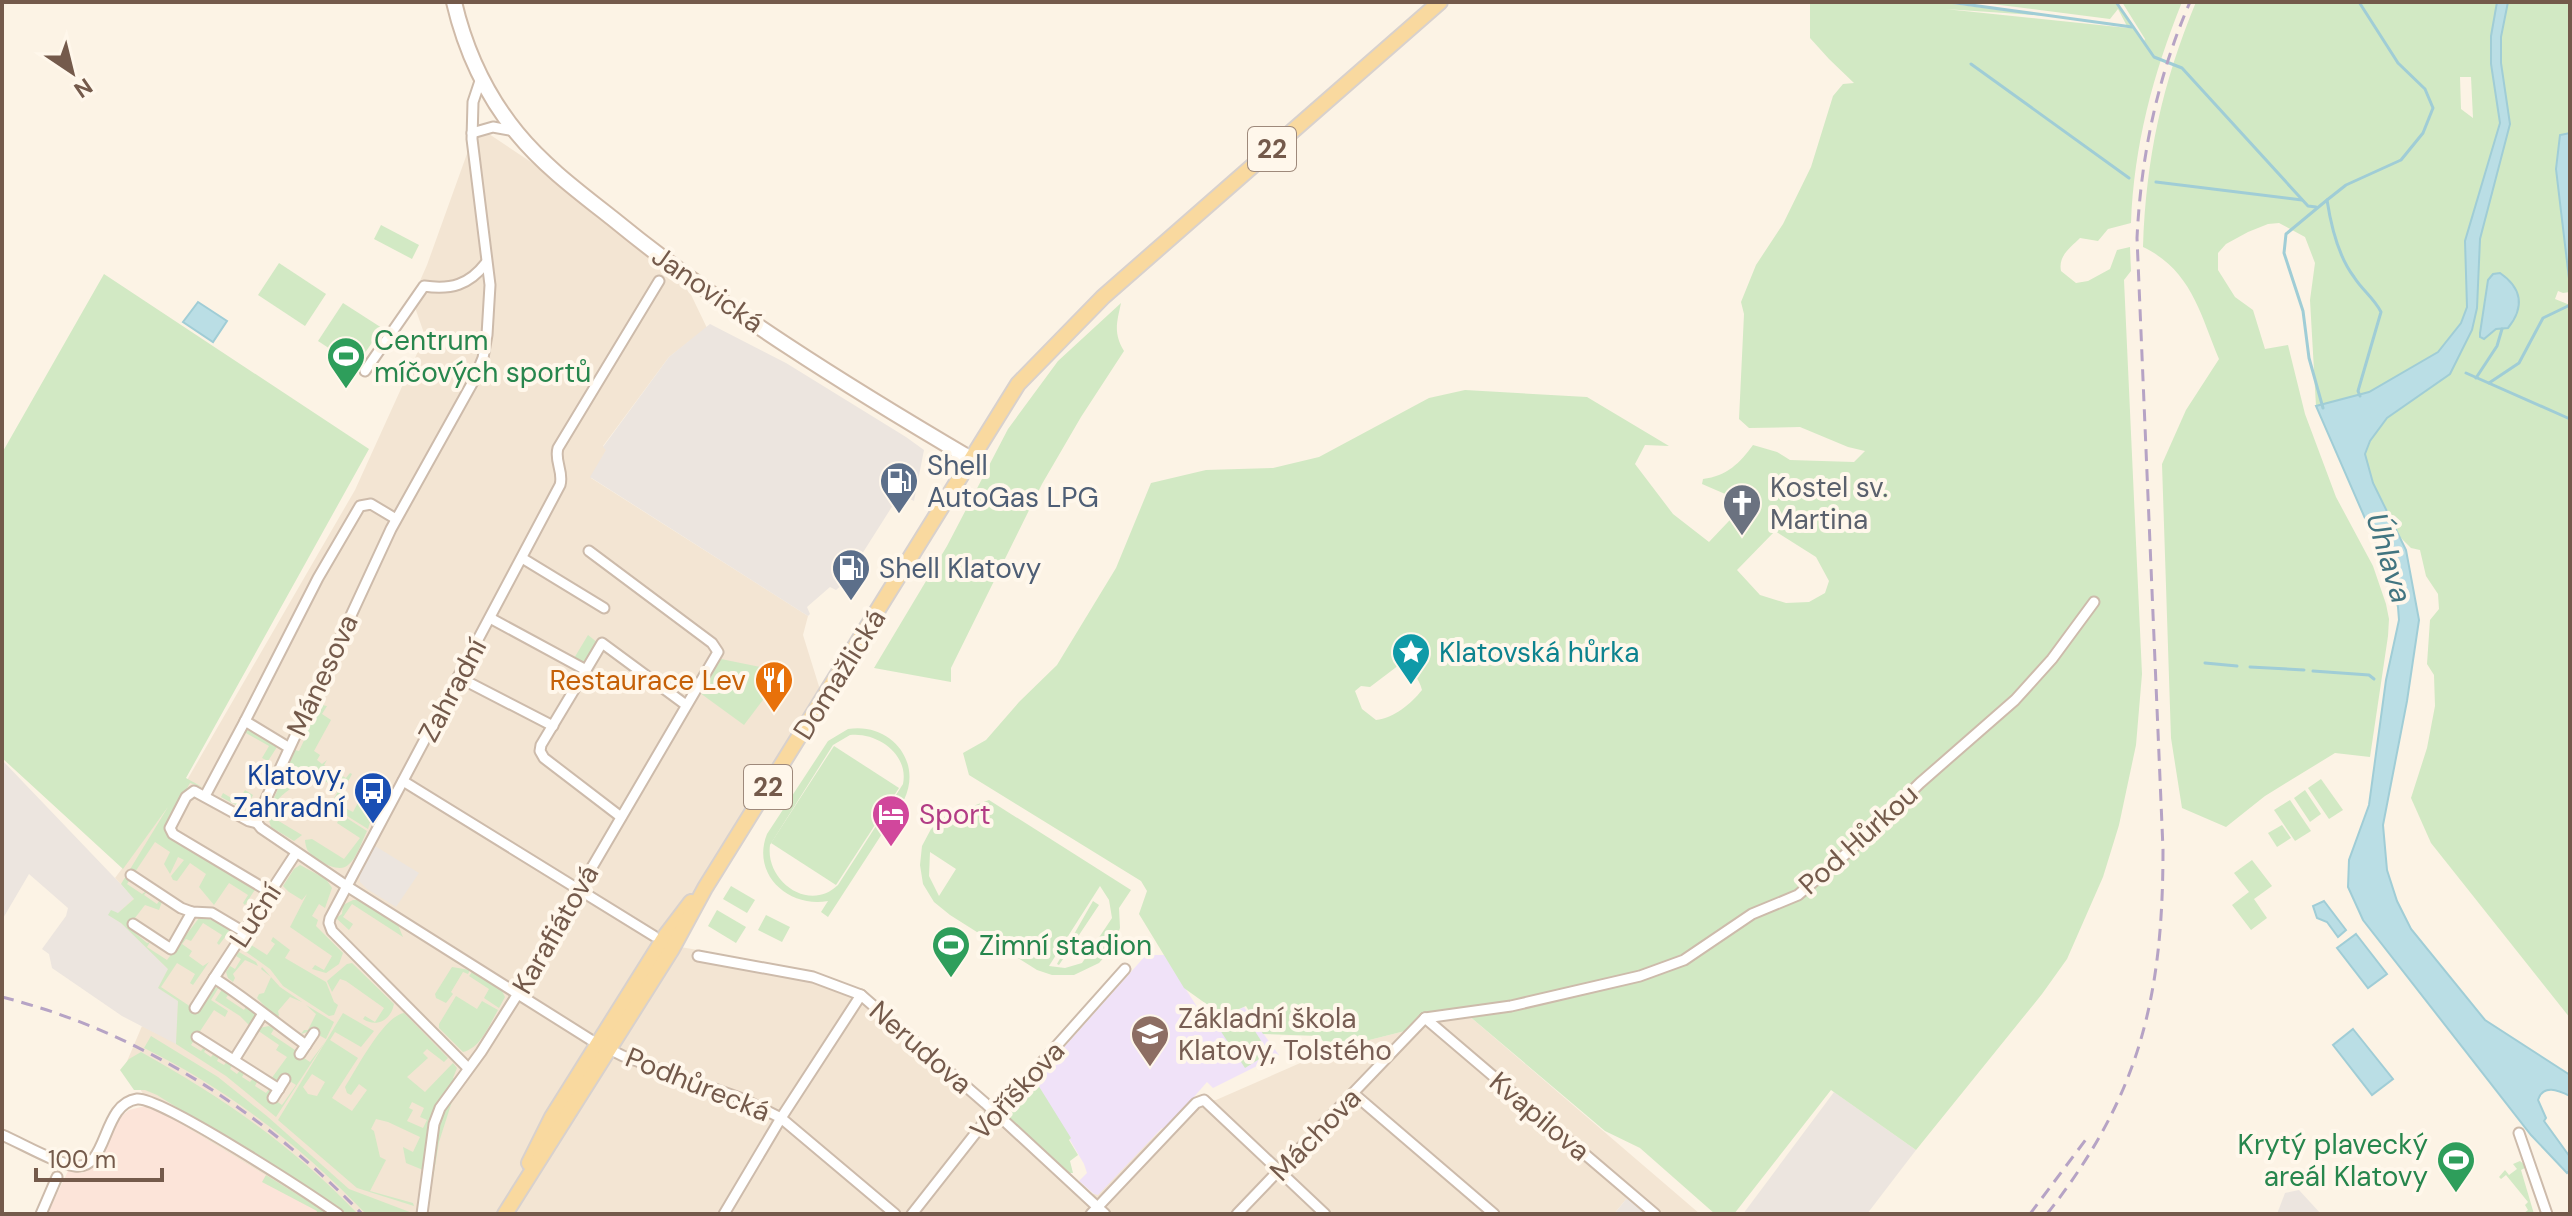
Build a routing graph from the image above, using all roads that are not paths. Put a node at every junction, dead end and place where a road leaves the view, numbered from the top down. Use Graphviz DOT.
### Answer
graph roads {
  1 [pos="454,2"];
  2 [pos="1440,2"];
  3 [pos="481,78"];
  4 [pos="472,133"];
  5 [pos="517,133"];
  6 [pos="486,263"];
  7 [pos="659,281"];
  8 [pos="365,371"];
  9 [pos="971,459"];
  10 [pos="396,519"];
  11 [pos="589,551"];
  12 [pos="522,558"];
  13 [pos="2094,602"];
  14 [pos="604,608"];
  15 [pos="490,618"];
  16 [pos="586,670"];
  17 [pos="458,677"];
  18 [pos="686,705"];
  19 [pos="245,721"];
  20 [pos="553,726"];
  21 [pos="288,747"];
  22 [pos="403,781"];
  23 [pos="205,796"];
  24 [pos="621,817"];
  25 [pos="257,823"];
  26 [pos="296,853"];
  27 [pos="131,875"];
  28 [pos="345,885"];
  29 [pos="578,890"];
  30 [pos="270,892"];
  31 [pos="192,912"];
  32 [pos="133,924"];
  33 [pos="244,932"];
  34 [pos="654,936"];
  35 [pos="698,956"];
  36 [pos="1125,969"];
  37 [pos="214,978"];
  38 [pos="519,992"];
  39 [pos="861,995"];
  40 [pos="195,1008"];
  41 [pos="262,1015"];
  42 [pos="1425,1018"];
  43 [pos="314,1033"];
  44 [pos="197,1037"];
  45 [pos="604,1046"];
  46 [pos="234,1060"];
  47 [pos="468,1068"];
  48 [pos="285,1079"];
  49 [pos="1354,1094"];
  50 [pos="993,1111"];
  51 [pos="781,1118"];
  52 [pos="2519,1133"];
  53 [pos="2,1135"];
  54 [pos="1279,1170"];
  55 [pos="57,1177"];
  56 [pos="1098,1212"];
  57 [pos="41,1214"];
  58 [pos="338,1214"];
  59 [pos="422,1214"];
  60 [pos="497,1214"];
  61 [pos="505,1214"];
  62 [pos="724,1214"];
  63 [pos="898,1214"];
  64 [pos="910,1214"];
  65 [pos="1237,1214"];
  66 [pos="1325,1214"];
  67 [pos="1494,1214"];
  68 [pos="1655,1214"];
  69 [pos="2547,1214"];
  1 -- 3 [label="main road, Janovická"];
  2 -- 9 [label="main road, 22"];
  3 -- 4 [label="street, Mánesova"];
  3 -- 5 [label="main road, Janovická"];
  4 -- 5 [label="street"];
  4 -- 6 [label="street, Mánesova"];
  5 -- 9 [label="main road, Janovická"];
  6 -- 8 [label="street"];
  6 -- 10 [label="street, Mánesova"];
  7 -- 12 [label="street, Zahradní"];
  9 -- 45 [label="main road, Domažlická / 22"];
  10 -- 19 [label="street"];
  10 -- 21 [label="street, Mánesova"];
  11 -- 18 [label="street, Karafiátová"];
  12 -- 14 [label="street"];
  12 -- 15 [label="street, Zahradní"];
  13 -- 42 [label="street, Pod Hůrkou"];
  15 -- 16 [label="street"];
  15 -- 17 [label="street, Zahradní"];
  16 -- 18 [label="street"];
  16 -- 20 [label="street"];
  17 -- 20 [label="street"];
  17 -- 22 [label="street, Zahradní"];
  18 -- 24 [label="street, Karafiátová"];
  19 -- 21 [label="street"];
  19 -- 23 [label="street"];
  20 -- 24 [label="street"];
  21 -- 25 [label="street, Mánesova"];
  22 -- 28 [label="street, Zahradní"];
  22 -- 29 [label="street"];
  23 -- 25 [label="street"];
  23 -- 30 [label="street"];
  24 -- 29 [label="street, Karafiátová"];
  25 -- 26 [label="street"];
  26 -- 28 [label="street"];
  26 -- 30 [label="street, Luční"];
  27 -- 31 [label="street"];
  28 -- 38 [label="street"];
  28 -- 47 [label="street, Zahradní"];
  29 -- 34 [label="street"];
  29 -- 38 [label="street, Karafiátová"];
  30 -- 33 [label="street, Luční"];
  31 -- 32 [label="street"];
  31 -- 33 [label="street"];
  33 -- 37 [label="street, Luční"];
  35 -- 39 [label="street, Nerudova"];
  36 -- 50 [label="street, Voříškova"];
  37 -- 40 [label="street, Luční"];
  37 -- 41 [label="street, Luční"];
  38 -- 45 [label="street"];
  38 -- 47 [label="street, Karafiátová"];
  39 -- 50 [label="street, Nerudova"];
  39 -- 51 [label="street"];
  41 -- 43 [label="street, Luční"];
  41 -- 46 [label="street"];
  42 -- 49 [label="street, Máchova"];
  42 -- 68 [label="street, Kvapilova"];
  44 -- 46 [label="street"];
  45 -- 51 [label="street, Podhůrecká"];
  45 -- 60 [label="main road, Domažlická / 22"];
  45 -- 61 [label="main road, Domažlická / 22"];
  46 -- 48 [label="street"];
  47 -- 59 [label="street, Karafiátová"];
  49 -- 54 [label="street, Máchova"];
  49 -- 67 [label="street"];
  50 -- 56 [label="street, Nerudova"];
  50 -- 64 [label="street, Voříškova"];
  51 -- 62 [label="street"];
  51 -- 63 [label="street, Podhůrecká"];
  52 -- 69 [label="street"];
  53 -- 58 [label="street"];
  54 -- 56 [label="street"];
  54 -- 65 [label="street, Máchova"];
  54 -- 66 [label="street"];
  55 -- 57 [label="street"];
  63 -- 64 [label="street"];
}
